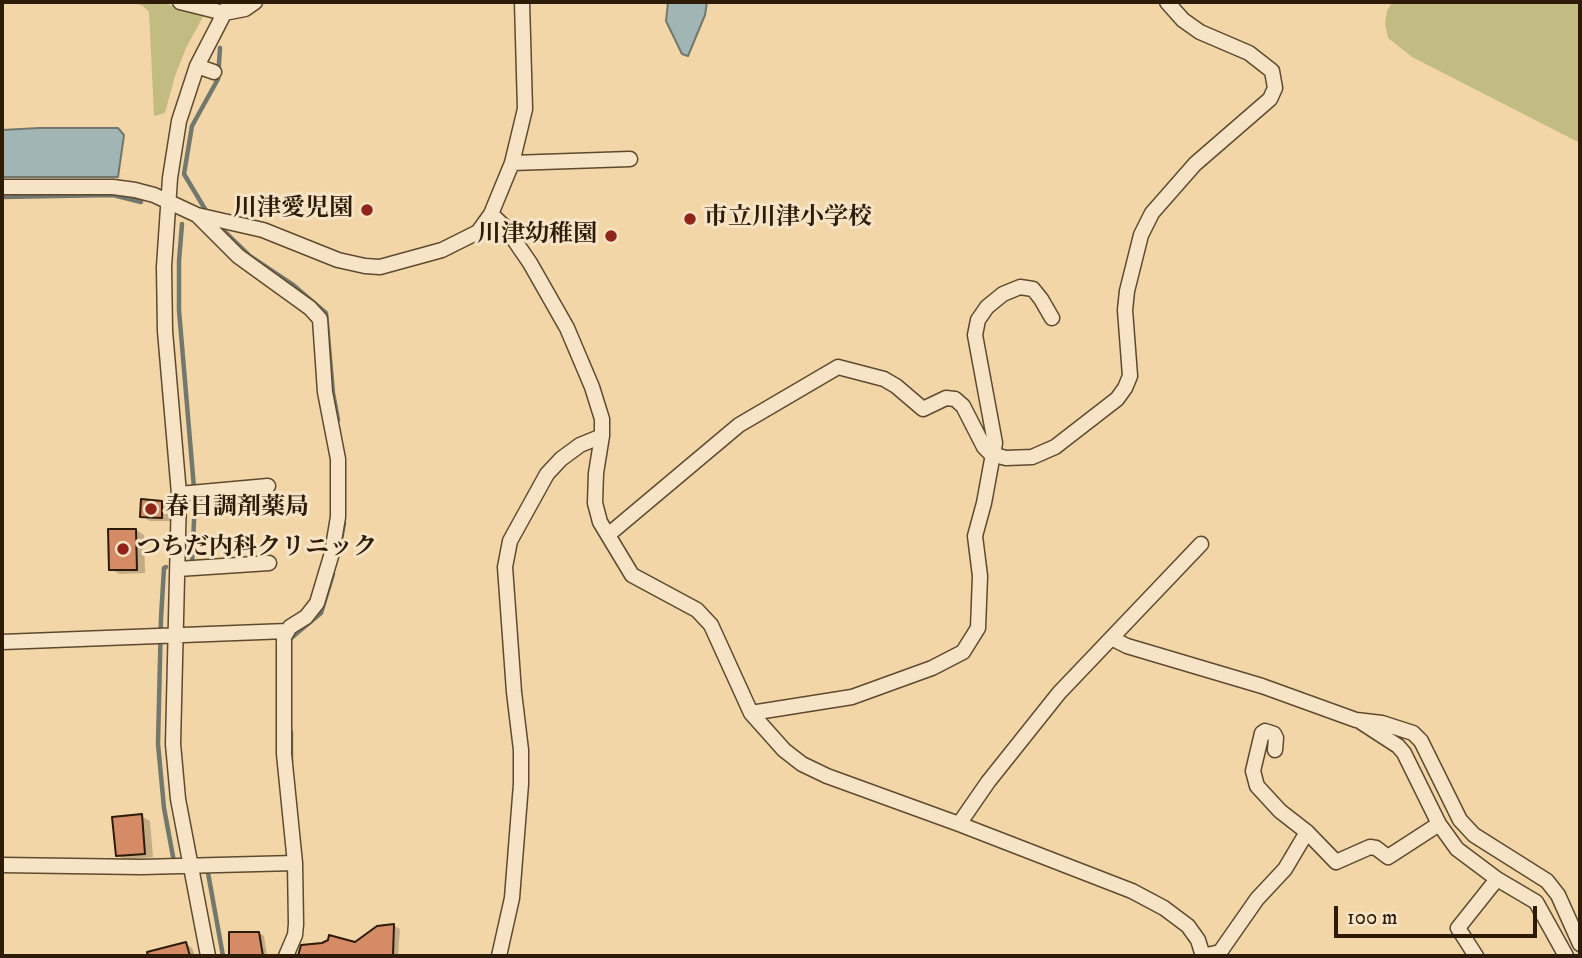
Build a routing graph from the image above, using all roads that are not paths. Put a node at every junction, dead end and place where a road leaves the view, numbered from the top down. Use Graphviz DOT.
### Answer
graph roads {
  1 [pos="180,2"];
  2 [pos="255,2"];
  3 [pos="522,2"];
  4 [pos="1167,2"];
  5 [pos="227,7"];
  6 [pos="197,66"];
  7 [pos="214,72"];
  8 [pos="630,159"];
  9 [pos="512,163"];
  10 [pos="2,187"];
  11 [pos="168,201"];
  12 [pos="491,214"];
  13 [pos="207,218"];
  14 [pos="1052,318"];
  15 [pos="603,436"];
  16 [pos="991,454"];
  17 [pos="268,486"];
  18 [pos="190,493"];
  19 [pos="608,535"];
  20 [pos="1201,544"];
  21 [pos="269,563"];
  22 [pos="178,569"];
  23 [pos="287,631"];
  24 [pos="165,637"];
  25 [pos="1112,639"];
  26 [pos="2,642"];
  27 [pos="751,713"];
  28 [pos="1356,720"];
  29 [pos="1275,750"];
  30 [pos="959,824"];
  31 [pos="1439,824"];
  32 [pos="1307,832"];
  33 [pos="295,863"];
  34 [pos="2,865"];
  35 [pos="191,866"];
  36 [pos="1497,879"];
  37 [pos="1580,944"];
  38 [pos="208,956"];
  39 [pos="286,956"];
  40 [pos="499,956"];
  41 [pos="1203,956"];
  42 [pos="1476,956"];
  43 [pos="1566,956"];
  1 -- 5 [label="street"];
  2 -- 5 [label="street"];
  3 -- 9 [label="street"];
  4 -- 16 [label="street"];
  5 -- 6 [label="street"];
  6 -- 7 [label="street"];
  6 -- 11 [label="street"];
  8 -- 9 [label="street"];
  9 -- 12 [label="street"];
  10 -- 11 [label="street"];
  11 -- 13 [label="street"];
  11 -- 18 [label="street"];
  12 -- 13 [label="street"];
  12 -- 15 [label="street"];
  13 -- 23 [label="street"];
  14 -- 16 [label="street"];
  15 -- 19 [label="street"];
  15 -- 40 [label="street"];
  16 -- 19 [label="street"];
  16 -- 27 [label="street"];
  17 -- 18 [label="street"];
  18 -- 22 [label="street"];
  19 -- 27 [label="street"];
  20 -- 25 [label="street"];
  21 -- 22 [label="street"];
  22 -- 24 [label="street"];
  23 -- 24 [label="street"];
  23 -- 33 [label="street"];
  24 -- 26 [label="street"];
  24 -- 35 [label="street"];
  25 -- 28 [label="street"];
  25 -- 30 [label="street"];
  27 -- 30 [label="street"];
  28 -- 31 [label="street"];
  28 -- 37 [label="street"];
  29 -- 32 [label="street"];
  30 -- 41 [label="street"];
  31 -- 32 [label="street"];
  31 -- 36 [label="street"];
  32 -- 41 [label="street"];
  33 -- 35 [label="street"];
  33 -- 39 [label="street"];
  34 -- 35 [label="street"];
  35 -- 38 [label="street"];
  36 -- 42 [label="street"];
  36 -- 43 [label="street"];
}
